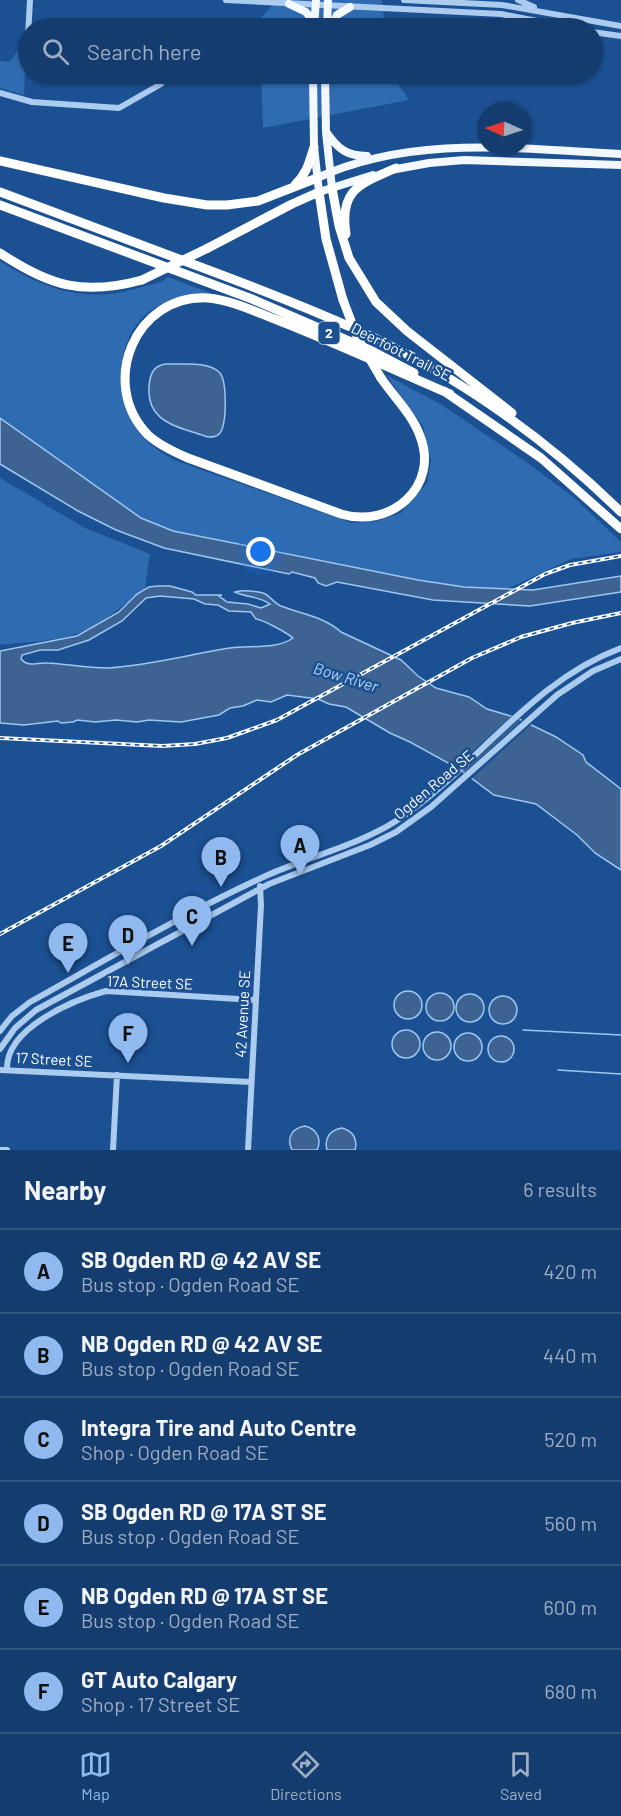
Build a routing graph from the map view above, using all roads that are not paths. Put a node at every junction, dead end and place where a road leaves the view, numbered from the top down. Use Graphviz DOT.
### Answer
graph roads {
  1 [pos="24,0"];
  2 [pos="226,0"];
  3 [pos="404,0"];
  4 [pos="518,0"];
  5 [pos="321,2"];
  6 [pos="502,2"];
  7 [pos="30,3"];
  8 [pos="289,4"];
  9 [pos="350,7"];
  10 [pos="540,11"];
  11 [pos="501,14"];
  12 [pos="29,18"];
  13 [pos="310,18"];
  14 [pos="318,18"];
  15 [pos="326,18"];
  16 [pos="336,18"];
  17 [pos="522,18"];
  18 [pos="573,18"];
  19 [pos="603,24"];
  20 [pos="621,26"];
  21 [pos="603,34"];
  22 [pos="621,36"];
  23 [pos="161,84"];
  24 [pos="313,84"];
  25 [pos="324,84"];
  26 [pos="0,93"];
  27 [pos="326,132"];
  28 [pos="314,147"];
  29 [pos="621,154"];
  30 [pos="377,156"];
  31 [pos="0,161"];
  32 [pos="621,165"];
  33 [pos="396,168"];
  34 [pos="330,172"];
  35 [pos="317,178"];
  36 [pos="332,188"];
  37 [pos="291,189"];
  38 [pos="0,192"];
  39 [pos="319,192"];
  40 [pos="0,205"];
  41 [pos="0,253"];
  42 [pos="356,268"];
  43 [pos="450,394"];
  44 [pos="534,437"];
  45 [pos="621,512"];
  46 [pos="621,529"];
  47 [pos="621,648"];
  48 [pos="621,659"];
  49 [pos="259,879"];
  50 [pos="260,889"];
  51 [pos="255,1000"];
  52 [pos="12,1016"];
  53 [pos="0,1022"];
  54 [pos="0,1031"];
  55 [pos="0,1049"];
  56 [pos="4,1070"];
  57 [pos="117,1075"];
  58 [pos="251,1082"];
  59 [pos="0,1150"];
  60 [pos="8,1150"];
  61 [pos="113,1150"];
  62 [pos="248,1150"];
  1 -- 7 [label="street"];
  2 -- 8 [label="street"];
  3 -- 6 [label="street"];
  4 -- 10 [label="street"];
  5 -- 8 [label="street"];
  5 -- 9 [label="street"];
  5 -- 14 [label="main road"];
  5 -- 15 [label="main road"];
  6 -- 10 [label="street"];
  6 -- 11 [label="street"];
  7 -- 12 [label="street"];
  8 -- 13 [label="main road"];
  9 -- 11 [label="street"];
  9 -- 16 [label="main road"];
  10 -- 18 [label="street"];
  11 -- 17 [label="street"];
  19 -- 20 [label="street"];
  21 -- 22 [label="street"];
  23 -- 26 [label="street"];
  24 -- 28 [label="main road"];
  25 -- 27 [label="main road"];
  27 -- 30 [label="main road"];
  27 -- 34 [label="main road"];
  28 -- 35 [label="main road"];
  28 -- 37 [label="highway"];
  29 -- 30 [label="main road"];
  30 -- 34 [label="main road"];
  31 -- 37 [label="highway"];
  32 -- 33 [label="main road"];
  33 -- 36 [label="main road"];
  33 -- 42 [label="highway"];
  34 -- 35 [label="main road"];
  34 -- 36 [label="main road"];
  35 -- 37 [label="highway"];
  35 -- 39 [label="main road"];
  36 -- 39 [label="main road"];
  36 -- 42 [label="highway"];
  38 -- 44 [label="highway, Deerfoot Trail SE / 2"];
  39 -- 41 [label="highway, bridge"];
  39 -- 43 [label="highway, bridge"];
  40 -- 43 [label="highway, Deerfoot Trail SE / 2"];
  42 -- 44 [label="highway"];
  43 -- 46 [label="highway, Deerfoot Trail SE / 2"];
  44 -- 45 [label="highway, Deerfoot Trail SE / 2"];
  47 -- 49 [label="street, Ogden Road SE"];
  48 -- 50 [label="street, Ogden Road SE"];
  49 -- 50 [label="street, 42 Avenue SE"];
  49 -- 52 [label="street, Ogden Road SE"];
  50 -- 51 [label="street, 42 Avenue SE"];
  50 -- 55 [label="street, Ogden Road SE"];
  51 -- 56 [label="street, 17A Street SE"];
  51 -- 58 [label="street, 42 Avenue SE"];
  52 -- 53 [label="street"];
  52 -- 54 [label="street, Ogden Road SE"];
  56 -- 57 [label="street, 17 Street SE"];
  57 -- 58 [label="street, 17 Street SE"];
  57 -- 61 [label="street"];
  58 -- 62 [label="street, 42 Avenue SE"];
  59 -- 60 [label="street"];
}
